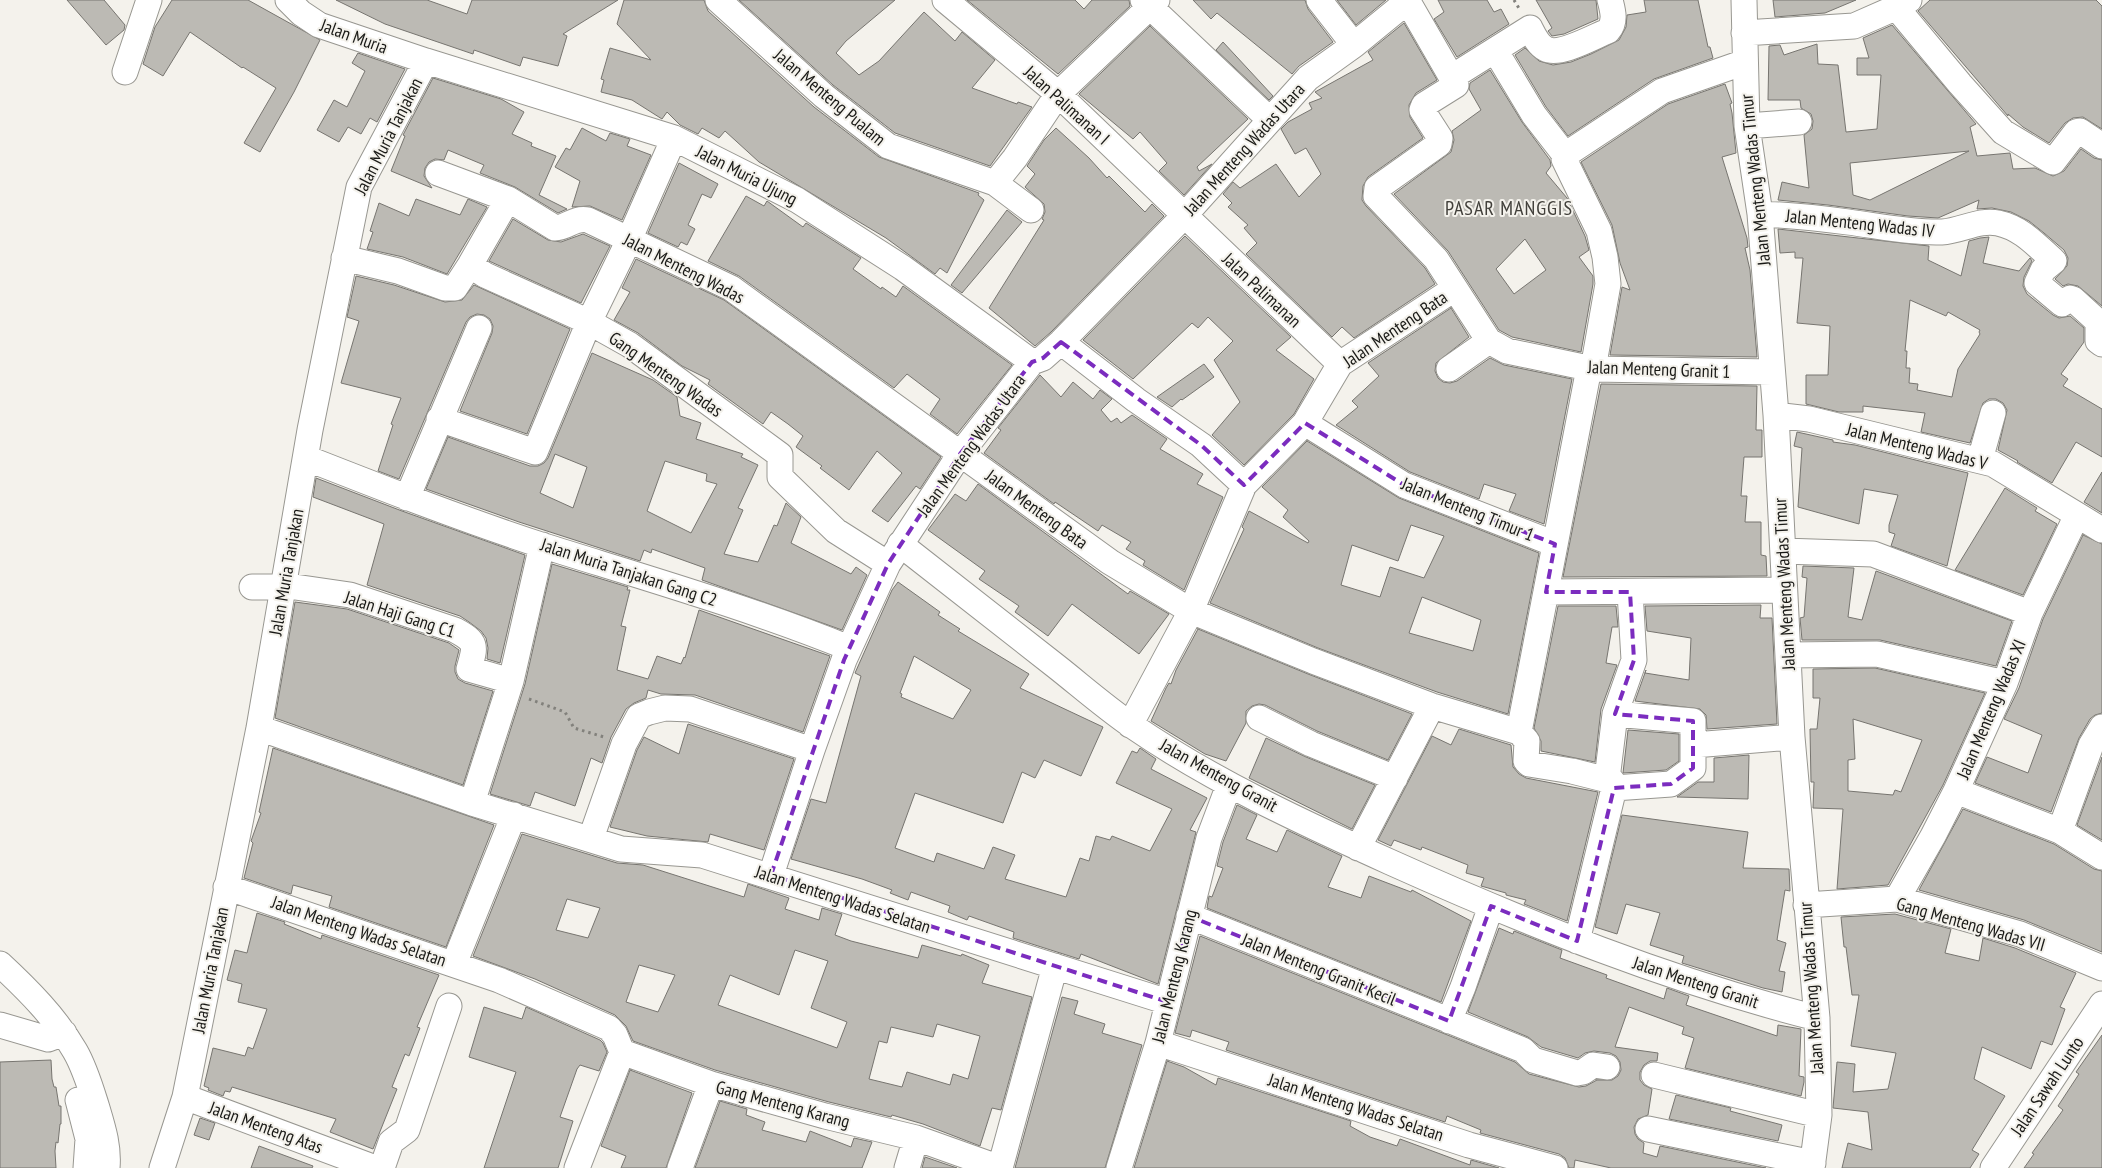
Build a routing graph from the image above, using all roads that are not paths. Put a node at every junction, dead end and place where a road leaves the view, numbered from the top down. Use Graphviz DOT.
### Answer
graph roads {
  1 [pos="149,0"];
  2 [pos="288,0"];
  3 [pos="718,0"];
  4 [pos="945,0"];
  5 [pos="1319,0"];
  6 [pos="1408,0"];
  7 [pos="1610,0"];
  8 [pos="1744,0"];
  9 [pos="1150,2"];
  10 [pos="1903,4"];
  11 [pos="1744,33"];
  12 [pos="1354,45"];
  13 [pos="1495,50"];
  14 [pos="426,61"];
  15 [pos="1744,62"];
  16 [pos="125,72"];
  17 [pos="1452,77"];
  18 [pos="1058,94"];
  19 [pos="1270,120"];
  20 [pos="1798,122"];
  21 [pos="1747,126"];
  22 [pos="674,138"];
  23 [pos="2102,146"];
  24 [pos="1565,155"];
  25 [pos="438,173"];
  26 [pos="995,183"];
  27 [pos="508,199"];
  28 [pos="1031,210"];
  29 [pos="1760,214"];
  30 [pos="1184,216"];
  31 [pos="629,240"];
  32 [pos="344,258"];
  33 [pos="470,265"];
  34 [pos="1454,289"];
  35 [pos="588,322"];
  36 [pos="479,328"];
  37 [pos="1489,341"];
  38 [pos="1061,342"];
  39 [pos="2102,344"];
  40 [pos="1032,362"];
  41 [pos="1340,364"];
  42 [pos="1449,369"];
  43 [pos="1591,369"];
  44 [pos="1772,372"];
  45 [pos="1993,413"];
  46 [pos="1776,415"];
  47 [pos="439,419"];
  48 [pos="1305,423"];
  49 [pos="960,454"];
  50 [pos="306,458"];
  51 [pos="1980,460"];
  52 [pos="1244,485"];
  53 [pos="407,498"];
  54 [pos="2077,516"];
  55 [pos="2102,530"];
  56 [pos="1555,544"];
  57 [pos="542,545"];
  58 [pos="1783,551"];
  59 [pos="894,554"];
  60 [pos="252,587"];
  61 [pos="283,587"];
  62 [pos="1784,590"];
  63 [pos="1546,592"];
  64 [pos="1630,592"];
  65 [pos="1191,611"];
  66 [pos="2030,613"];
  67 [pos="849,648"];
  68 [pos="1788,655"];
  69 [pos="2005,683"];
  70 [pos="509,687"];
  71 [pos="1432,706"];
  72 [pos="1616,714"];
  73 [pos="1259,718"];
  74 [pos="1130,725"];
  75 [pos="2102,727"];
  76 [pos="259,728"];
  77 [pos="1519,732"];
  78 [pos="1792,737"];
  79 [pos="1694,745"];
  80 [pos="812,750"];
  81 [pos="1394,778"];
  82 [pos="1610,783"];
  83 [pos="1229,785"];
  84 [pos="1956,791"];
  85 [pos="472,802"];
  86 [pos="514,815"];
  87 [pos="2060,831"];
  88 [pos="591,838"];
  89 [pos="1358,848"];
  90 [pos="2102,857"];
  91 [pos="771,875"];
  92 [pos="226,887"];
  93 [pos="1897,899"];
  94 [pos="1806,905"];
  95 [pos="1491,906"];
  96 [pos="1189,916"];
  97 [pos="1577,941"];
  98 [pos="0,964"];
  99 [pos="454,964"];
  100 [pos="1055,966"];
  101 [pos="2102,968"];
  102 [pos="0,984"];
  103 [pos="1168,1002"];
  104 [pos="2102,1004"];
  105 [pos="449,1006"];
  106 [pos="1817,1018"];
  107 [pos="1449,1021"];
  108 [pos="0,1025"];
  109 [pos="1158,1043"];
  110 [pos="62,1046"];
  111 [pos="622,1052"];
  112 [pos="1607,1067"];
  113 [pos="1654,1075"];
  114 [pos="711,1084"];
  115 [pos="185,1097"];
  116 [pos="1819,1114"];
  117 [pos="1648,1129"];
  118 [pos="97,1138"];
  119 [pos="916,1138"];
  120 [pos="1813,1165"];
  121 [pos="86,1168"];
  122 [pos="107,1168"];
  123 [pos="162,1168"];
  124 [pos="375,1168"];
  125 [pos="382,1168"];
  126 [pos="577,1168"];
  127 [pos="680,1168"];
  128 [pos="907,1168"];
  129 [pos="1000,1168"];
  130 [pos="1119,1168"];
  131 [pos="1555,1168"];
  132 [pos="1993,1168"];
  1 -- 16 [label="street"];
  2 -- 14 [label="street, Jalan Muria"];
  3 -- 26 [label="street, Jalan Menteng Pualam"];
  4 -- 18 [label="street, Jalan Palimanan I"];
  5 -- 12 [label="street"];
  6 -- 12 [label="street, Jalan Menteng Wadas Utara"];
  6 -- 17 [label="street"];
  7 -- 13 [label="street"];
  8 -- 11 [label="street, Jalan Menteng Wadas Timur"];
  9 -- 18 [label="street"];
  9 -- 19 [label="street"];
  10 -- 11 [label="street"];
  10 -- 23 [label="street"];
  11 -- 15 [label="street, Jalan Menteng Wadas Timur"];
  12 -- 19 [label="street, Jalan Menteng Wadas Utara"];
  13 -- 17 [label="street"];
  13 -- 24 [label="street, Jalan Menteng Timur 1"];
  14 -- 22 [label="street, Jalan Muria Ujung"];
  14 -- 32 [label="street, Jalan Muria Tanjakan"];
  15 -- 21 [label="street, Jalan Menteng Wadas Timur"];
  15 -- 24 [label="street"];
  17 -- 34 [label="street"];
  18 -- 26 [label="street"];
  18 -- 30 [label="street, Jalan Palimanan I"];
  19 -- 30 [label="street, Jalan Menteng Wadas Utara"];
  20 -- 21 [label="street"];
  21 -- 29 [label="street, Jalan Menteng Wadas Timur"];
  22 -- 31 [label="street"];
  22 -- 40 [label="street, Jalan Muria Ujung"];
  24 -- 43 [label="street, Jalan Menteng Timur 1"];
  25 -- 27 [label="street, Jalan Menteng Wadas"];
  26 -- 28 [label="street, Jalan Menteng Pualam"];
  27 -- 31 [label="street, Jalan Menteng Wadas"];
  27 -- 33 [label="street"];
  29 -- 39 [label="street, Jalan Menteng Wadas IV"];
  29 -- 44 [label="street, Jalan Menteng Wadas Timur"];
  30 -- 38 [label="street, Jalan Menteng Wadas Utara"];
  30 -- 41 [label="street, Jalan Palimanan"];
  31 -- 35 [label="street"];
  31 -- 49 [label="street, Jalan Menteng Wadas"];
  32 -- 33 [label="street"];
  32 -- 50 [label="street, Jalan Muria Tanjakan"];
  33 -- 35 [label="street, Gang Menteng Wadas"];
  34 -- 37 [label="street"];
  34 -- 41 [label="street, Jalan Menteng Bata"];
  35 -- 47 [label="street"];
  35 -- 59 [label="street, Gang Menteng Wadas"];
  36 -- 47 [label="street"];
  37 -- 42 [label="street"];
  37 -- 43 [label="street, Jalan Menteng Granit 1"];
  38 -- 40 [label="street, Jalan Menteng Wadas Utara"];
  38 -- 52 [label="street"];
  40 -- 49 [label="street, Jalan Menteng Wadas Utara"];
  41 -- 48 [label="street, Jalan Menteng Bata"];
  43 -- 44 [label="street, Jalan Menteng Granit 1"];
  43 -- 56 [label="street, Jalan Menteng Timur 1"];
  44 -- 46 [label="street, Jalan Menteng Wadas Timur"];
  45 -- 51 [label="street"];
  46 -- 51 [label="street, Jalan Menteng Wadas V"];
  46 -- 58 [label="street, Jalan Menteng Wadas Timur"];
  47 -- 53 [label="street"];
  48 -- 52 [label="street, Jalan Menteng Bata"];
  48 -- 56 [label="street, Jalan Menteng Timur 1"];
  49 -- 59 [label="street, Jalan Menteng Wadas Utara"];
  49 -- 65 [label="street, Jalan Menteng Bata"];
  50 -- 53 [label="street, Jalan Muria Tanjakan Gang C2"];
  50 -- 61 [label="street, Jalan Muria Tanjakan"];
  51 -- 54 [label="street, Jalan Menteng Wadas V"];
  52 -- 65 [label="street, Jalan Menteng Bata"];
  53 -- 57 [label="street, Jalan Muria Tanjakan Gang C2"];
  54 -- 55 [label="street, Jalan Menteng Wadas V"];
  54 -- 66 [label="street, Jalan Menteng Wadas XI"];
  56 -- 63 [label="street, Jalan Menteng Timur 1"];
  57 -- 67 [label="street, Jalan Muria Tanjakan Gang C2"];
  57 -- 70 [label="street"];
  58 -- 62 [label="street, Jalan Menteng Wadas Timur"];
  58 -- 66 [label="street"];
  59 -- 67 [label="street, Jalan Menteng Wadas Utara"];
  59 -- 74 [label="street, Jalan Menteng Granit"];
  60 -- 61 [label="street"];
  61 -- 70 [label="street, Jalan Haji Gang C1"];
  61 -- 76 [label="street, Jalan Muria Tanjakan"];
  62 -- 64 [label="street"];
  62 -- 68 [label="street, Jalan Menteng Wadas Timur"];
  63 -- 64 [label="street"];
  63 -- 77 [label="street, Jalan Menteng Timur 1"];
  64 -- 72 [label="street"];
  65 -- 71 [label="street"];
  65 -- 74 [label="street, Jalan Menteng Bata"];
  66 -- 69 [label="street, Jalan Menteng Wadas XI"];
  67 -- 80 [label="street, Jalan Menteng Wadas Utara"];
  68 -- 69 [label="street"];
  68 -- 78 [label="street, Jalan Menteng Wadas Timur"];
  69 -- 84 [label="street, Jalan Menteng Wadas XI"];
  70 -- 85 [label="street"];
  71 -- 77 [label="street"];
  71 -- 81 [label="street"];
  72 -- 79 [label="street"];
  72 -- 82 [label="street"];
  73 -- 81 [label="street"];
  74 -- 83 [label="street, Jalan Menteng Granit"];
  75 -- 87 [label="street"];
  76 -- 85 [label="street, Jalan Menteng Wadas Selatan"];
  76 -- 92 [label="street, Jalan Muria Tanjakan"];
  77 -- 82 [label="street"];
  78 -- 79 [label="street"];
  78 -- 94 [label="street, Jalan Menteng Wadas Timur"];
  79 -- 82 [label="street"];
  80 -- 88 [label="street"];
  80 -- 91 [label="street, Jalan Menteng Wadas Utara"];
  81 -- 89 [label="street"];
  82 -- 97 [label="street"];
  83 -- 89 [label="street, Jalan Menteng Granit"];
  83 -- 96 [label="street, Jalan Menteng Karang"];
  84 -- 87 [label="street"];
  84 -- 93 [label="street, Jalan Menteng Wadas XI"];
  85 -- 86 [label="street, Jalan Menteng Wadas Selatan"];
  86 -- 88 [label="street, Jalan Menteng Wadas Selatan"];
  86 -- 99 [label="street, Jalan Menteng Wadas Selatan"];
  87 -- 90 [label="street"];
  88 -- 91 [label="street, Jalan Menteng Wadas Selatan"];
  89 -- 95 [label="street, Jalan Menteng Granit"];
  91 -- 100 [label="street, Jalan Menteng Wadas Selatan"];
  92 -- 99 [label="street, Jalan Menteng Wadas Selatan"];
  92 -- 115 [label="street, Jalan Muria Tanjakan"];
  93 -- 94 [label="street, Gang Menteng Wadas VII"];
  93 -- 101 [label="street, Gang Menteng Wadas VII"];
  94 -- 106 [label="street, Jalan Menteng Wadas Timur"];
  95 -- 97 [label="street, Jalan Menteng Granit"];
  95 -- 107 [label="street"];
  96 -- 103 [label="street, Jalan Menteng Karang"];
  96 -- 107 [label="street, Jalan Menteng Granit Kecil"];
  97 -- 106 [label="street, Jalan Menteng Granit"];
  98 -- 110 [label="street"];
  99 -- 111 [label="street"];
  100 -- 103 [label="street, Jalan Menteng Wadas Selatan"];
  100 -- 129 [label="street"];
  102 -- 110 [label="street"];
  103 -- 109 [label="street, Jalan Menteng Karang"];
  104 -- 132 [label="street, Jalan Sawah Lunto"];
  105 -- 125 [label="street"];
  106 -- 116 [label="street, Jalan Menteng Wadas Timur"];
  107 -- 112 [label="street, Jalan Menteng Granit Kecil"];
  108 -- 110 [label="street"];
  109 -- 130 [label="street, Jalan Menteng Karang"];
  109 -- 131 [label="street, Jalan Menteng Wadas Selatan"];
  110 -- 118 [label="street"];
  111 -- 114 [label="street, Gang Menteng Karang"];
  111 -- 126 [label="street"];
  113 -- 116 [label="street"];
  114 -- 119 [label="street, Gang Menteng Karang"];
  114 -- 127 [label="street"];
  115 -- 123 [label="street, Jalan Muria Tanjakan"];
  115 -- 124 [label="street, Jalan Menteng Atas"];
  116 -- 120 [label="street, Jalan Menteng Wadas Timur"];
  117 -- 120 [label="street"];
  118 -- 121 [label="street"];
  118 -- 122 [label="street"];
  119 -- 128 [label="street"];
  119 -- 129 [label="street, Gang Menteng Karang"];
}
